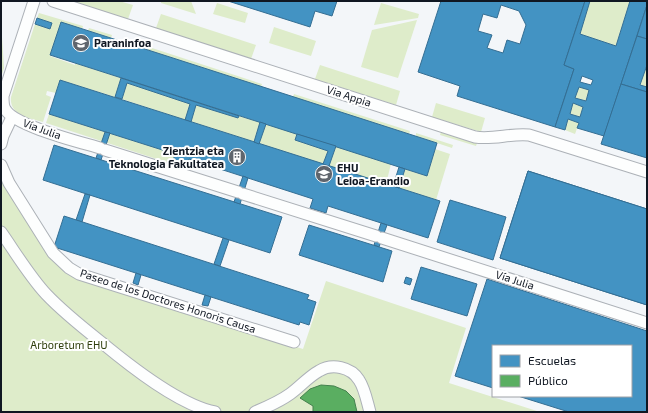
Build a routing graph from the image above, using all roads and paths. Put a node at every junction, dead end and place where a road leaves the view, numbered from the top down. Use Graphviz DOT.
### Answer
graph roads {
  1 [pos="34,1"];
  2 [pos="53,1"];
  3 [pos="12,117"];
  4 [pos="1,144"];
  5 [pos="1,165"];
  6 [pos="647,172"];
  7 [pos="1,232"];
  8 [pos="647,323"];
  9 [pos="294,342"];
  10 [pos="215,412"];
  11 [pos="255,412"];
  12 [pos="370,412"];
  1 -- 3 [label="street, Vía Julia"];
  2 -- 6 [label="street, Via Appia"];
  3 -- 4 [label="street"];
  3 -- 8 [label="street, Vía Julia"];
  5 -- 9 [label="street, Paseo de los Doctores Honoris Causa"];
  7 -- 10 [label="street"];
  11 -- 12 [label="street"];
}
